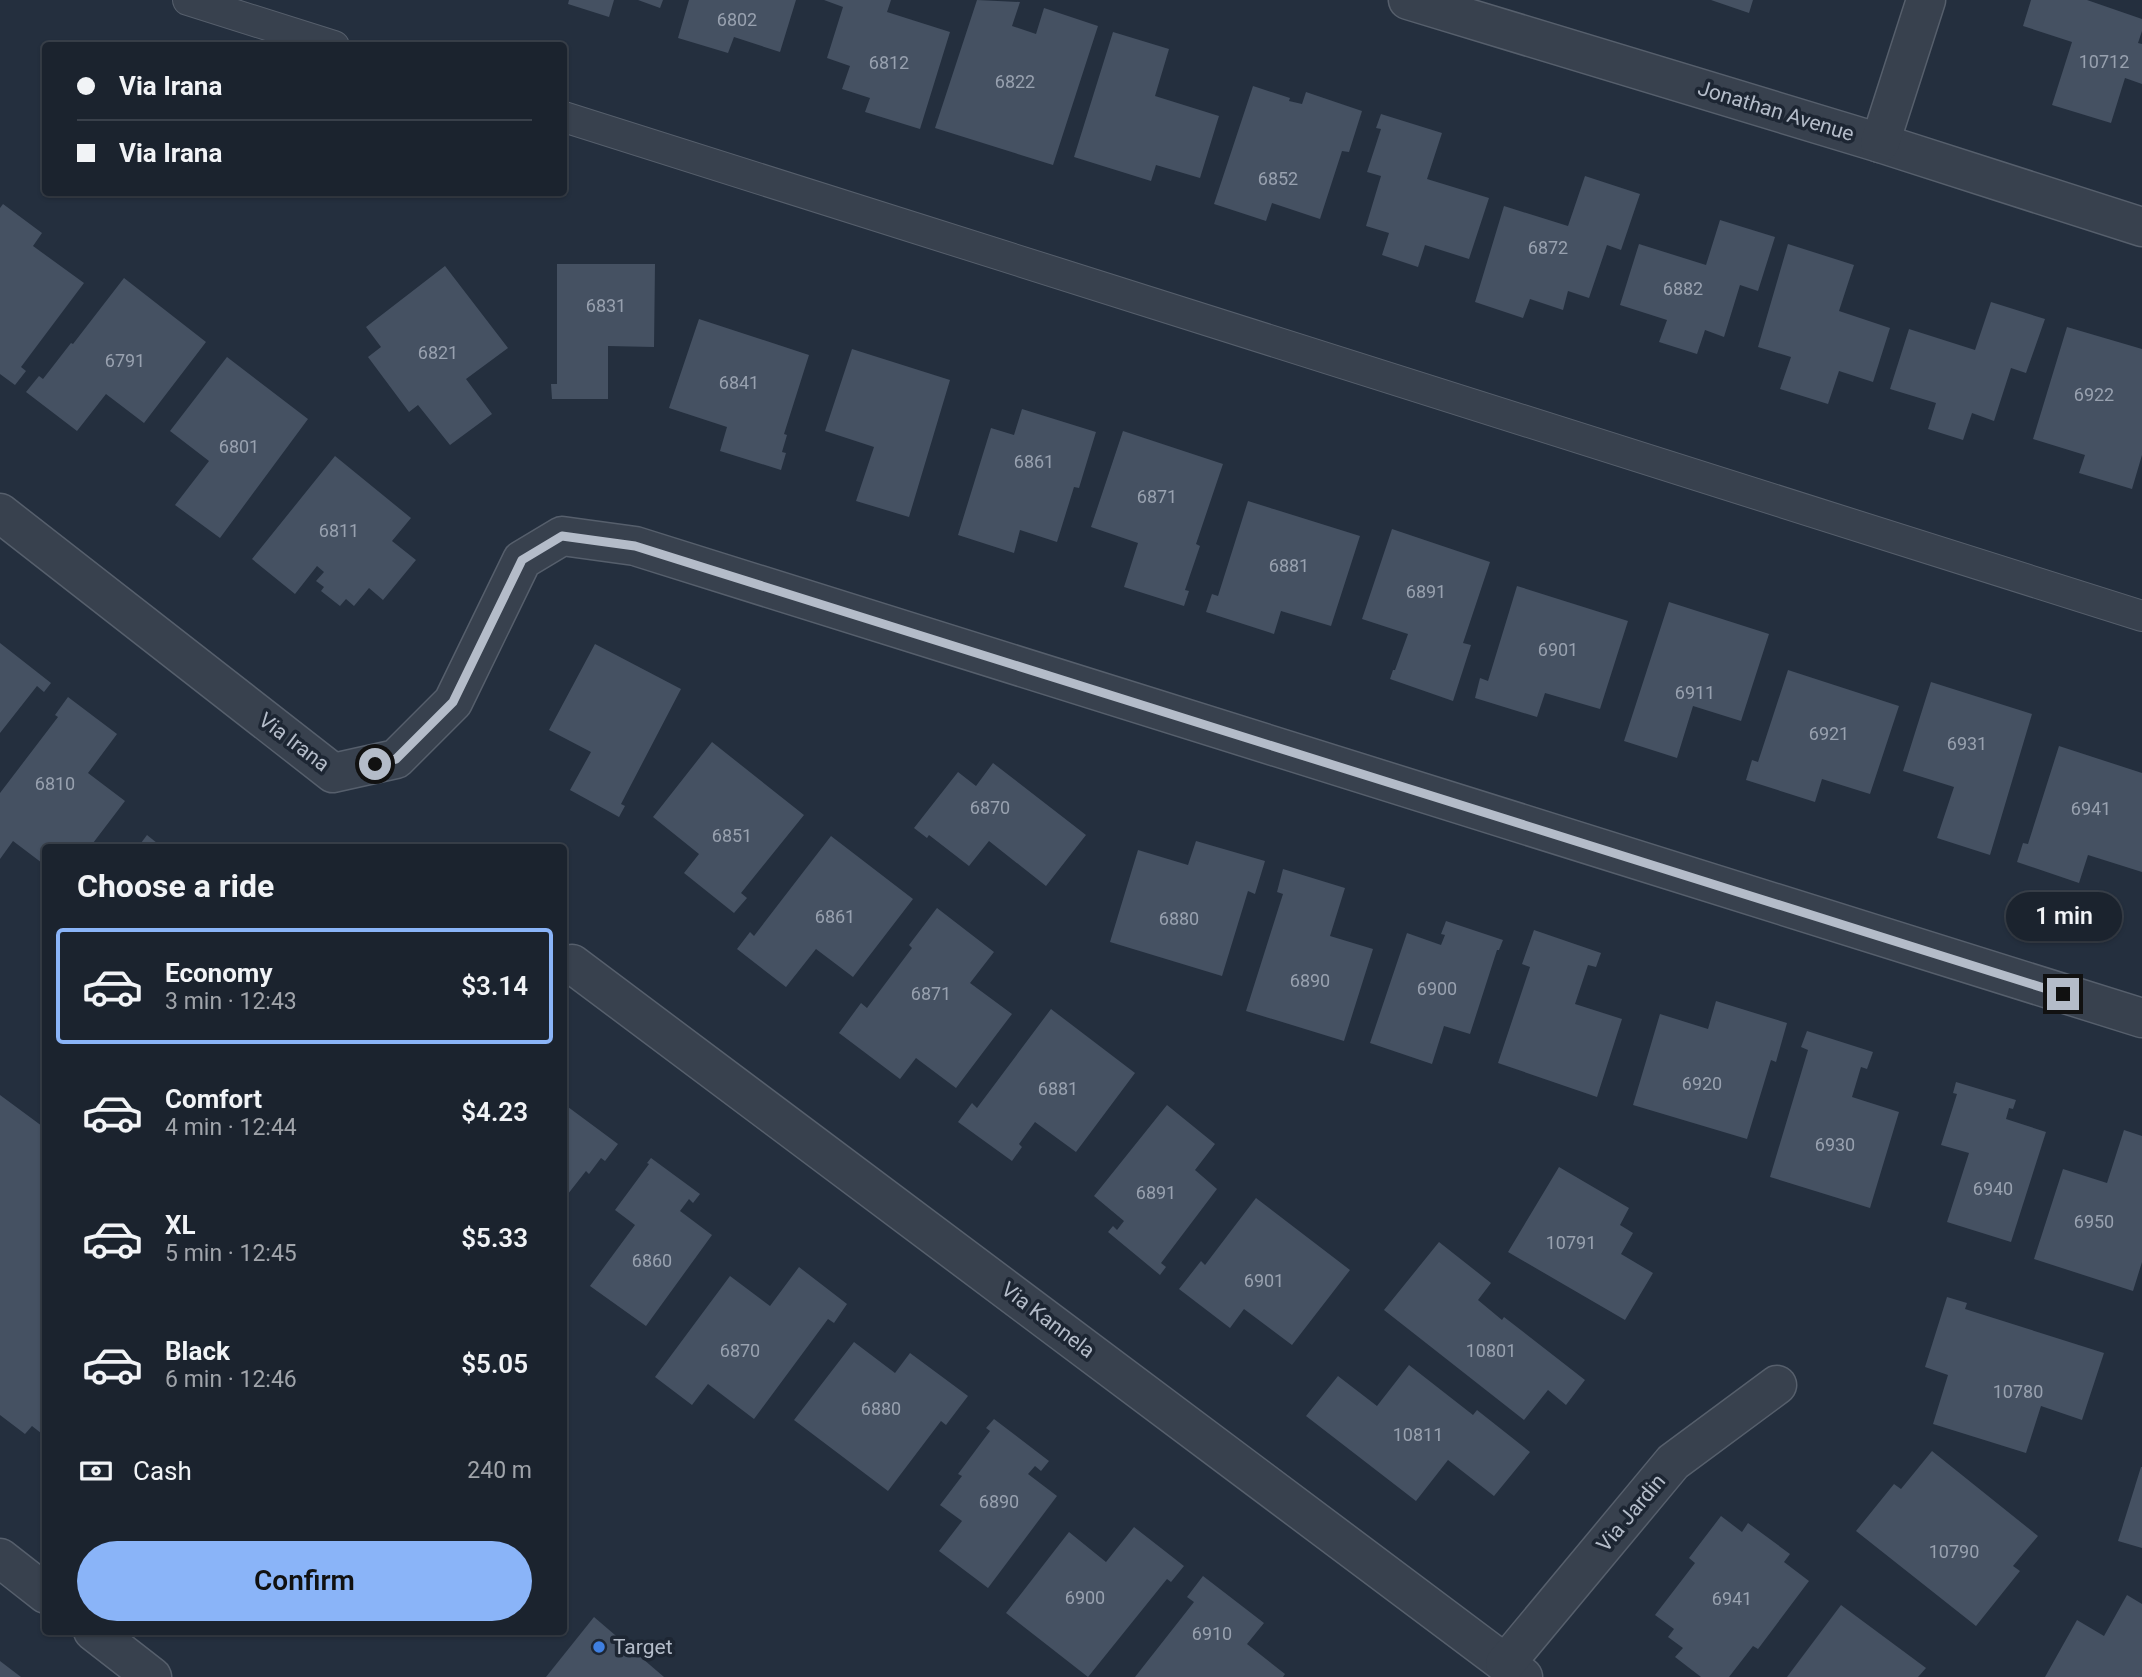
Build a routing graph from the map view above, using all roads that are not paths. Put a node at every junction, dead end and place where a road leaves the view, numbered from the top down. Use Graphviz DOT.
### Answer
graph roads {
  1 [pos="188,0"];
  2 [pos="1408,0"];
  3 [pos="1926,0"];
  4 [pos="321,42"];
  5 [pos="567,118"];
  6 [pos="1880,143"];
  7 [pos="2142,227"];
  8 [pos="0,513"];
  9 [pos="2142,616"];
  10 [pos="572,964"];
  11 [pos="2142,1018"];
  12 [pos="1777,1385"];
  13 [pos="0,1558"];
  14 [pos="42,1591"];
  15 [pos="98,1635"];
  16 [pos="1514,1670"];
  17 [pos="152,1677"];
  1 -- 4 [label="lane"];
  2 -- 6 [label="street, Jonathan Avenue"];
  3 -- 6 [label="street"];
  5 -- 9 [label="lane"];
  6 -- 7 [label="street, Jonathan Avenue"];
  8 -- 11 [label="street, Via Irana"];
  10 -- 16 [label="street, Via Kannela"];
  12 -- 16 [label="street, Via Jardin"];
  13 -- 14 [label="street"];
  15 -- 17 [label="street"];
}
